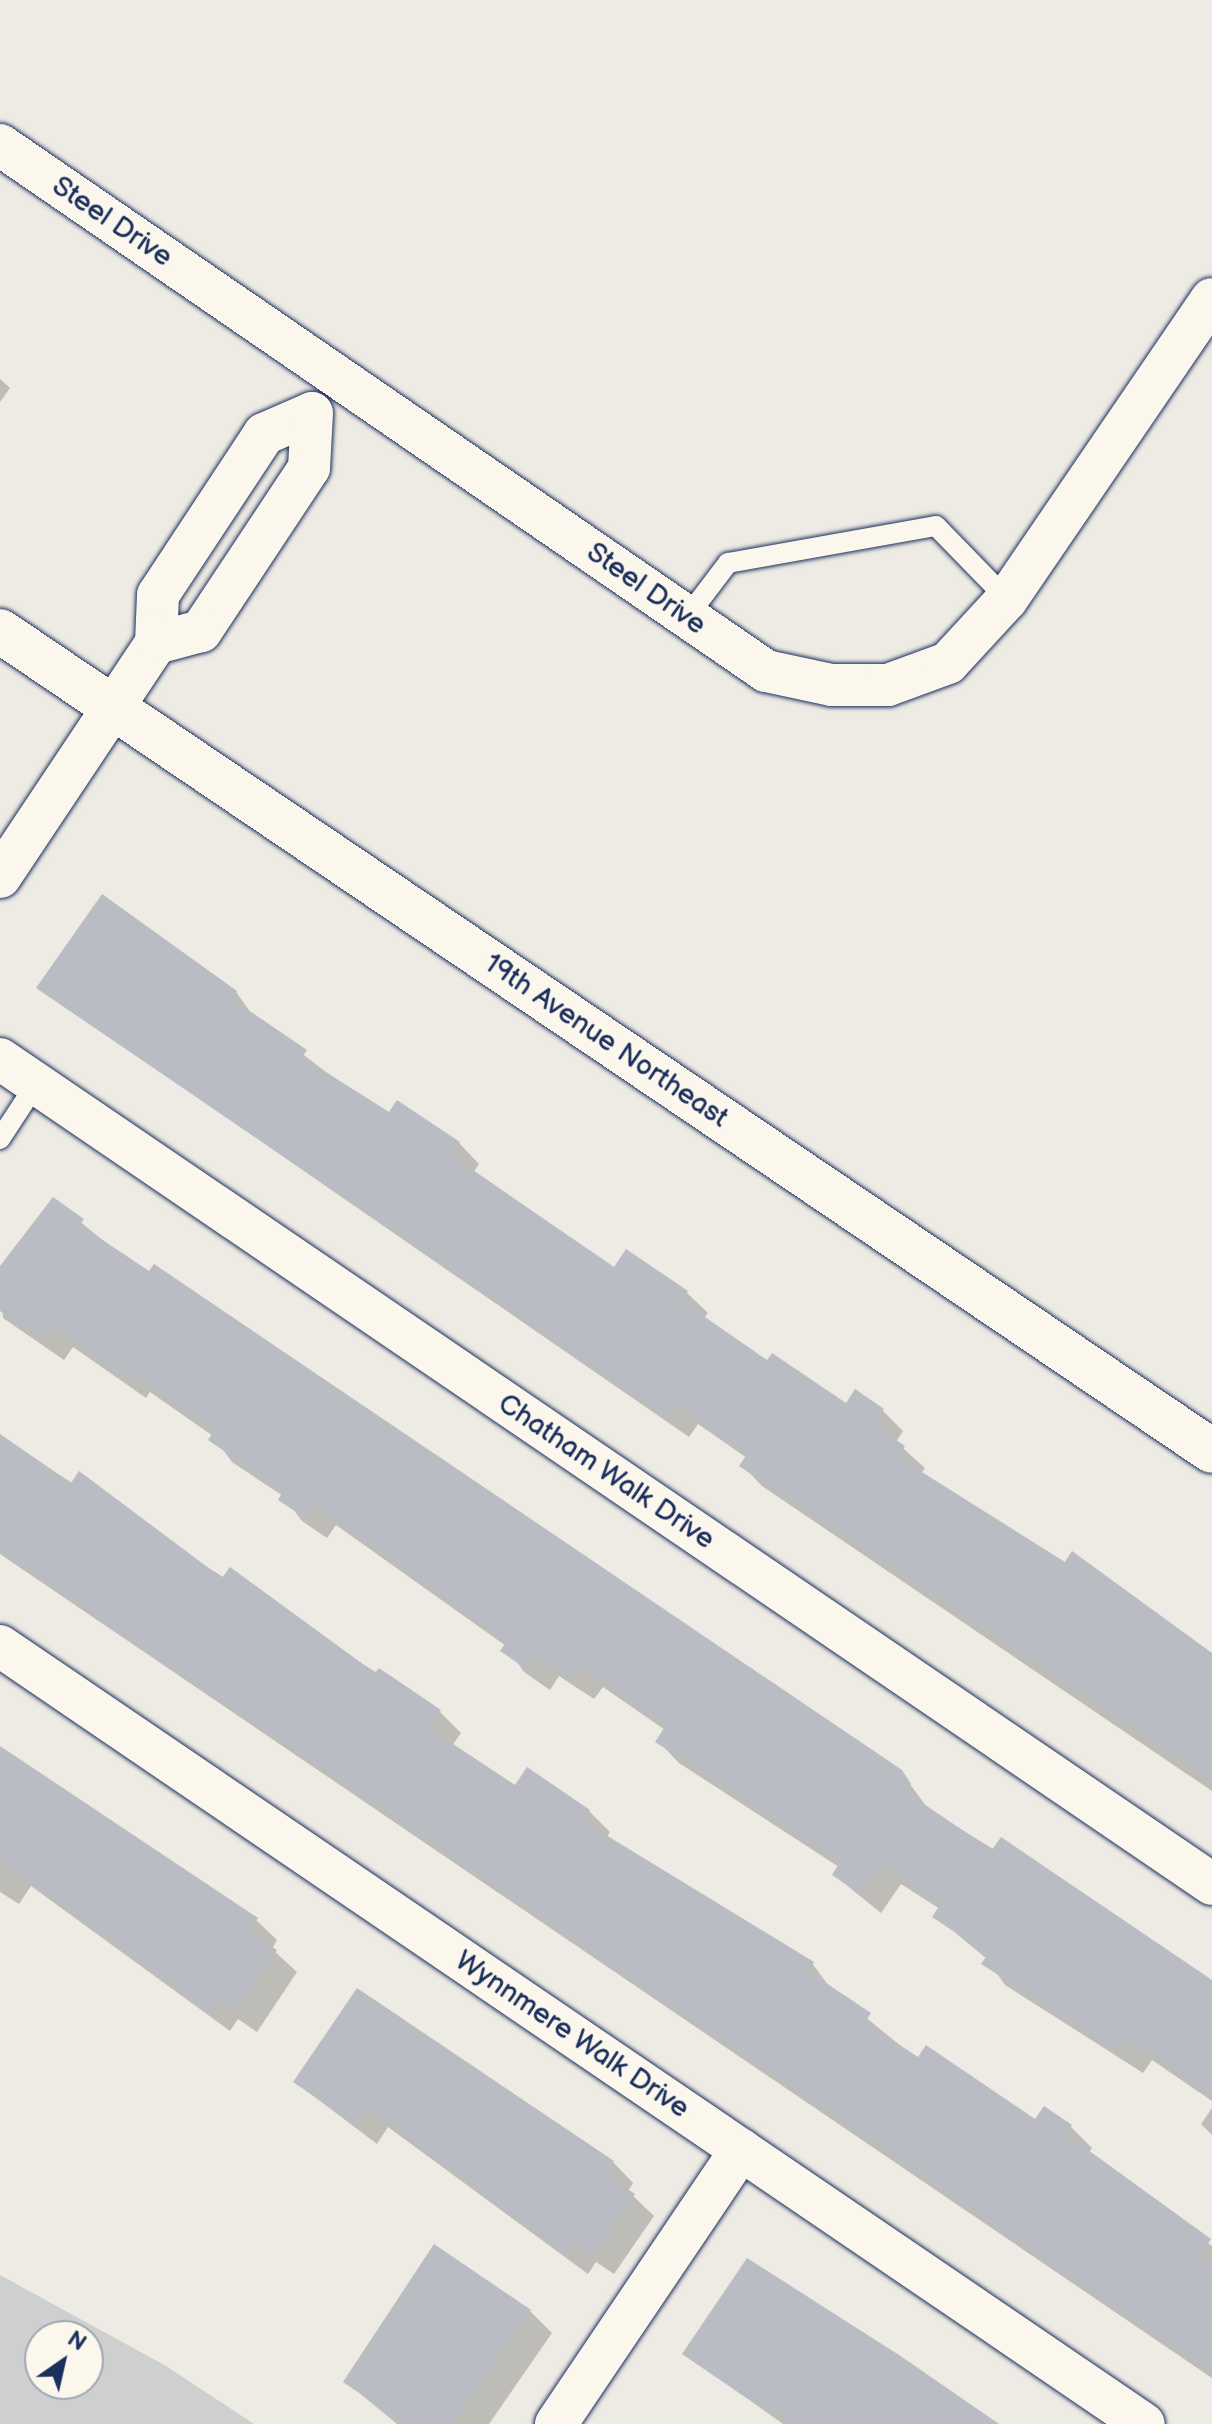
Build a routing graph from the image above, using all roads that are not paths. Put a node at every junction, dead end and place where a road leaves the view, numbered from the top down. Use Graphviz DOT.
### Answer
graph roads {
  1 [pos="0,145"];
  2 [pos="1212,299"];
  3 [pos="337,377"];
  4 [pos="312,413"];
  5 [pos="1007,599"];
  6 [pos="687,617"];
  7 [pos="0,631"];
  8 [pos="156,643"];
  9 [pos="113,708"];
  10 [pos="0,877"];
  11 [pos="0,1059"];
  12 [pos="36,1084"];
  13 [pos="0,1139"];
  14 [pos="1212,1451"];
  15 [pos="0,1646"];
  16 [pos="1212,1884"];
  17 [pos="741,2150"];
  18 [pos="556,2424"];
  19 [pos="1144,2424"];
  1 -- 3 [label="street, Steel Drive"];
  2 -- 5 [label="street, Steel Drive"];
  3 -- 4 [label="street"];
  3 -- 6 [label="street, Steel Drive"];
  4 -- 8 [label="street"];
  4 -- 8 [label="street"];
  5 -- 6 [label="street, Steel Drive"];
  5 -- 6 [label="lane"];
  7 -- 9 [label="street, 19th Avenue Northeast"];
  8 -- 9 [label="street"];
  9 -- 10 [label="street"];
  9 -- 14 [label="street, 19th Avenue Northeast"];
  11 -- 12 [label="street, Chatham Walk Drive"];
  12 -- 13 [label="lane"];
  12 -- 16 [label="street, Chatham Walk Drive"];
  15 -- 17 [label="street, Wynnmere Walk Drive"];
  17 -- 18 [label="street"];
  17 -- 19 [label="street, Wynnmere Walk Drive"];
}
